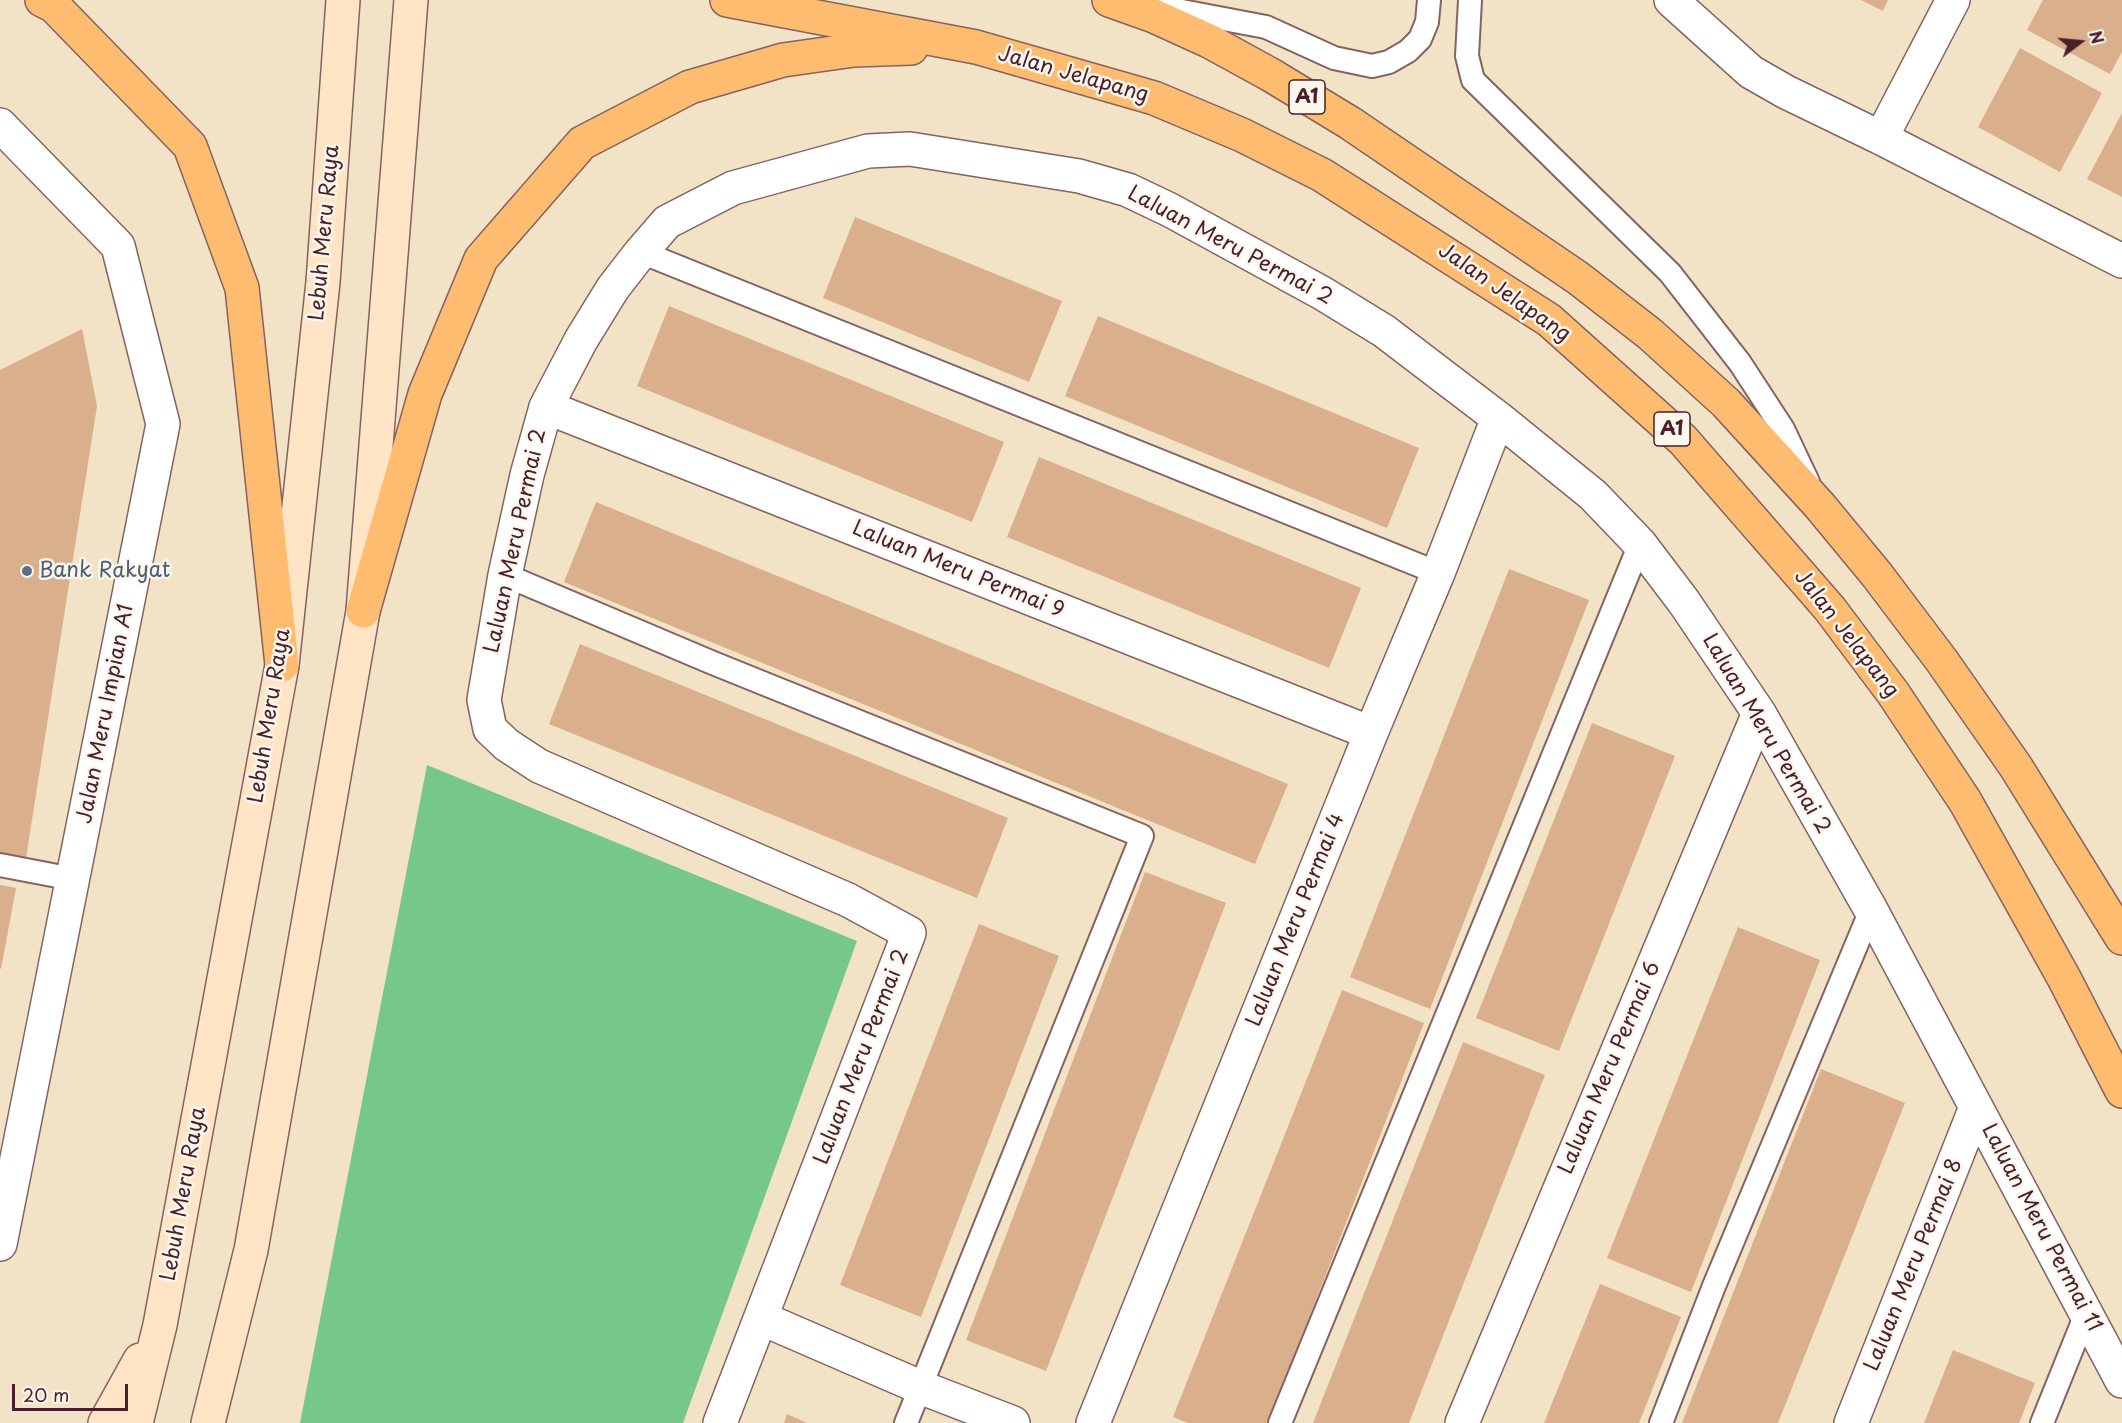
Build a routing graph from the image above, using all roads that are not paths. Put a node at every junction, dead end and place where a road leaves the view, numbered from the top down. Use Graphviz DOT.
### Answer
graph roads {
  1 [pos="42,0"];
  2 [pos="343,0"];
  3 [pos="411,0"];
  4 [pos="727,0"];
  5 [pos="1109,0"];
  6 [pos="1121,0"];
  7 [pos="1429,0"];
  8 [pos="1470,0"];
  9 [pos="1671,0"];
  10 [pos="1953,0"];
  11 [pos="976,47"];
  12 [pos="0,124"];
  13 [pos="1881,138"];
  14 [pos="641,252"];
  15 [pos="2122,261"];
  16 [pos="546,407"];
  17 [pos="1498,418"];
  18 [pos="1820,506"];
  19 [pos="1640,544"];
  20 [pos="1438,573"];
  21 [pos="505,575"];
  22 [pos="363,611"];
  23 [pos="282,664"];
  24 [pos="1759,713"];
  25 [pos="1371,733"];
  26 [pos="0,865"];
  27 [pos="73,879"];
  28 [pos="1871,910"];
  29 [pos="2122,938"];
  30 [pos="2122,1090"];
  31 [pos="1976,1107"];
  32 [pos="0,1244"];
  33 [pos="2086,1314"];
  34 [pos="763,1319"];
  35 [pos="160,1325"];
  36 [pos="2122,1381"];
  37 [pos="920,1387"];
  38 [pos="105,1423"];
  39 [pos="136,1423"];
  40 [pos="208,1423"];
  41 [pos="720,1423"];
  42 [pos="906,1423"];
  43 [pos="1013,1423"];
  44 [pos="1093,1423"];
  45 [pos="1280,1423"];
  46 [pos="1462,1423"];
  47 [pos="1661,1423"];
  48 [pos="1851,1423"];
  49 [pos="2042,1423"];
  1 -- 23 [label="main road"];
  2 -- 23 [label="main road, Lebuh Meru Raya"];
  3 -- 22 [label="main road"];
  4 -- 11 [label="main road, Jalan Jelapang / A1"];
  5 -- 18 [label="main road, A1"];
  6 -- 7 [label="lane"];
  8 -- 18 [label="lane"];
  9 -- 13 [label="street"];
  10 -- 13 [label="street"];
  11 -- 22 [label="main road"];
  11 -- 30 [label="main road, Jalan Jelapang / A1"];
  12 -- 27 [label="street, Jalan Meru Impian A1"];
  13 -- 15 [label="street"];
  14 -- 16 [label="street, Laluan Meru Permai 2"];
  14 -- 17 [label="street, Laluan Meru Permai 2"];
  14 -- 20 [label="lane"];
  16 -- 21 [label="street, Laluan Meru Permai 2"];
  16 -- 25 [label="street, Laluan Meru Permai 9"];
  17 -- 19 [label="street, Laluan Meru Permai 2"];
  17 -- 20 [label="street, Laluan Meru Permai 4"];
  18 -- 29 [label="main road, A1"];
  19 -- 24 [label="street, Laluan Meru Permai 2"];
  19 -- 45 [label="lane"];
  20 -- 25 [label="street, Laluan Meru Permai 4"];
  21 -- 34 [label="street, Laluan Meru Permai 2"];
  21 -- 37 [label="lane"];
  22 -- 40 [label="main road"];
  23 -- 35 [label="main road, Lebuh Meru Raya"];
  24 -- 28 [label="street, Laluan Meru Permai 2"];
  24 -- 46 [label="street, Laluan Meru Permai 6"];
  25 -- 44 [label="street, Laluan Meru Permai 4"];
  26 -- 27 [label="lane"];
  27 -- 32 [label="street, Jalan Meru Impian A1"];
  28 -- 31 [label="street, Laluan Meru Permai 2"];
  28 -- 47 [label="lane"];
  31 -- 33 [label="street, Laluan Meru Permai 11"];
  31 -- 48 [label="street, Laluan Meru Permai 8"];
  33 -- 36 [label="street, Laluan Meru Permai 11"];
  33 -- 49 [label="lane"];
  34 -- 37 [label="street"];
  34 -- 41 [label="street, Laluan Meru Permai 2"];
  35 -- 38 [label="main road"];
  35 -- 39 [label="main road, Lebuh Meru Raya"];
  37 -- 42 [label="lane"];
  37 -- 43 [label="street"];
}
